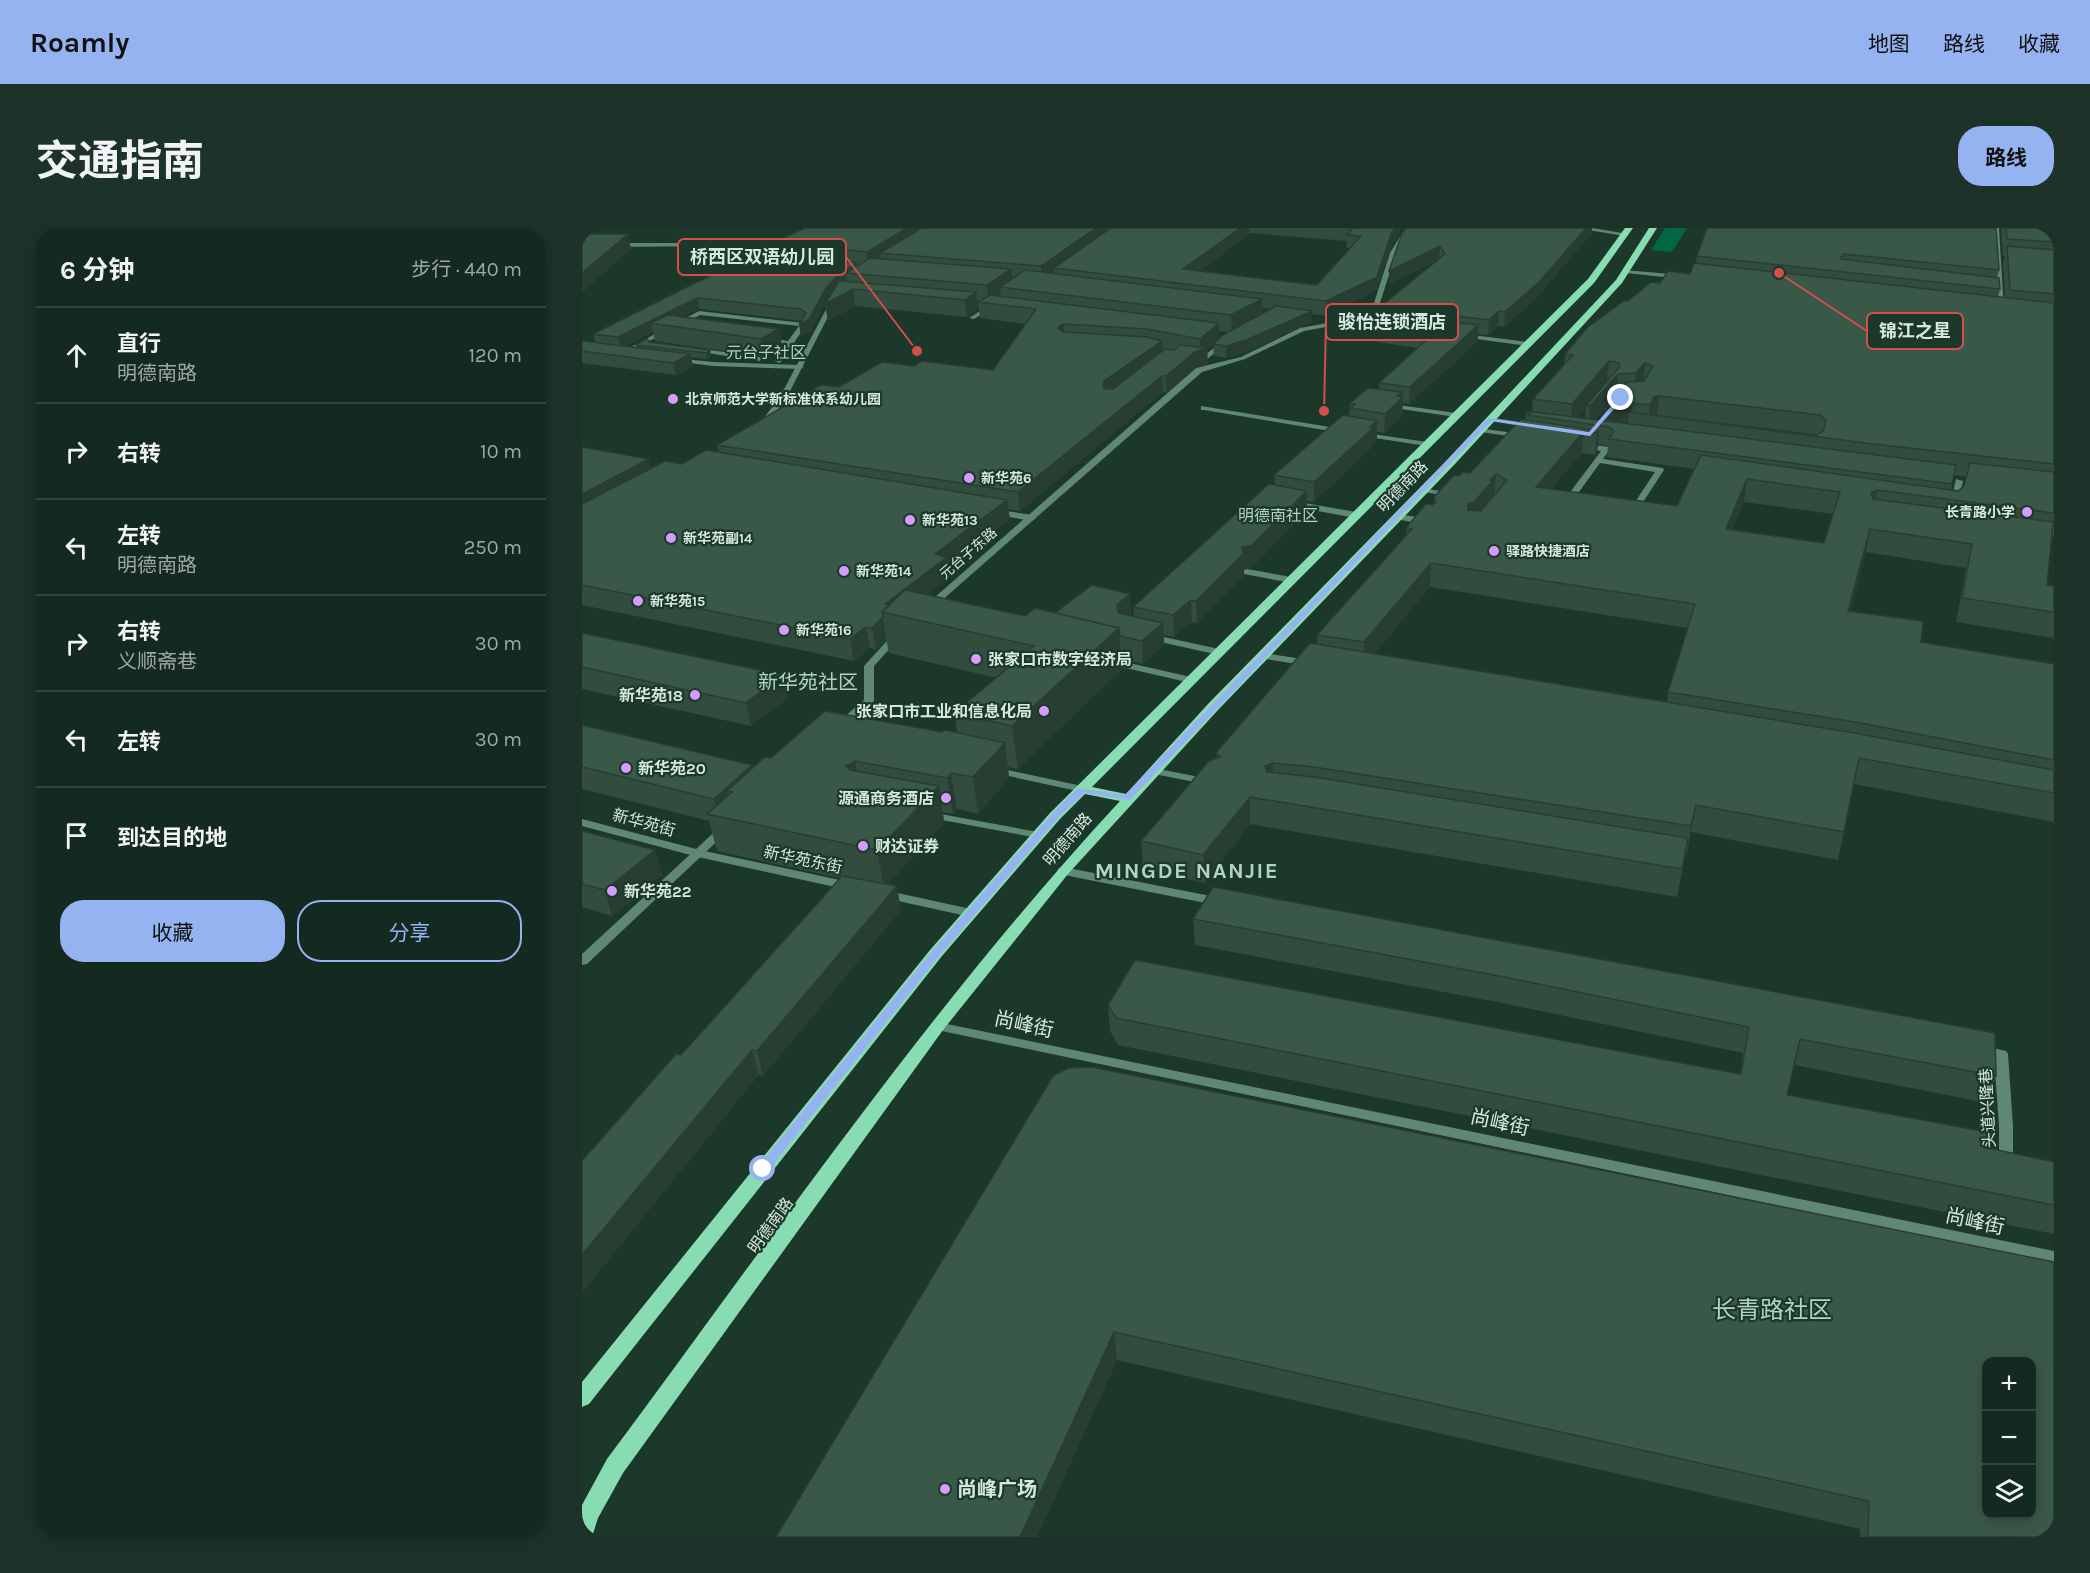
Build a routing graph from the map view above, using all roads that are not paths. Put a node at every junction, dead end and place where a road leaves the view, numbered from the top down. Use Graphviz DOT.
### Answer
graph roads {
  1 [pos="818,228"];
  2 [pos="1408,228"];
  3 [pos="1579,228"];
  4 [pos="1653,228"];
  5 [pos="1996,228"];
  6 [pos="1627,231"];
  7 [pos="784,244"];
  8 [pos="582,245"];
  9 [pos="762,258"];
  10 [pos="774,260"];
  11 [pos="1998,260"];
  12 [pos="2009,261"];
  13 [pos="751,264"];
  14 [pos="1626,271"];
  15 [pos="1696,278"];
  16 [pos="1988,283"];
  17 [pos="2000,284"];
  18 [pos="839,292"];
  19 [pos="1989,292"];
  20 [pos="2000,293"];
  21 [pos="1001,304"];
  22 [pos="979,305"];
  23 [pos="990,306"];
  24 [pos="1993,311"];
  25 [pos="2001,312"];
  26 [pos="2012,313"];
  27 [pos="1311,317"];
  28 [pos="972,318"];
  29 [pos="1346,322"];
  30 [pos="1368,325"];
  31 [pos="671,328"];
  32 [pos="682,329"];
  33 [pos="1221,335"];
  34 [pos="1459,336"];
  35 [pos="768,340"];
  36 [pos="790,343"];
  37 [pos="1527,344"];
  38 [pos="687,349"];
  39 [pos="612,351"];
  40 [pos="622,353"];
  41 [pos="633,354"];
  42 [pos="668,358"];
  43 [pos="778,361"];
  44 [pos="1184,361"];
  45 [pos="1207,363"];
  46 [pos="800,365"];
  47 [pos="1377,404"];
  48 [pos="1204,408"];
  49 [pos="1456,415"];
  50 [pos="1485,424"];
  51 [pos="1537,426"];
  52 [pos="755,429"];
  53 [pos="1535,438"];
  54 [pos="1571,443"];
  55 [pos="1427,444"];
  56 [pos="1598,460"];
  57 [pos="1948,479"];
  58 [pos="1959,480"];
  59 [pos="1970,482"];
  60 [pos="1423,490"];
  61 [pos="1455,495"];
  62 [pos="1278,501"];
  63 [pos="1942,506"];
  64 [pos="1576,507"];
  65 [pos="985,510"];
  66 [pos="1619,514"];
  67 [pos="1356,515"];
  68 [pos="1398,517"];
  69 [pos="1032,518"];
  70 [pos="1430,523"];
  71 [pos="1247,572"];
  72 [pos="1291,580"];
  73 [pos="921,614"];
  74 [pos="904,629"];
  75 [pos="1142,635"];
  76 [pos="1219,652"];
  77 [pos="1263,656"];
  78 [pos="1101,659"];
  79 [pos="1322,666"];
  80 [pos="1191,680"];
  81 [pos="833,731"];
  82 [pos="979,767"];
  83 [pos="1153,771"];
  84 [pos="1214,783"];
  85 [pos="1082,789"];
  86 [pos="1127,798"];
  87 [pos="917,813"];
  88 [pos="582,822"];
  89 [pos="731,822"];
  90 [pos="1038,836"];
  91 [pos="698,853"];
  92 [pos="1063,871"];
  93 [pos="1236,905"];
  94 [pos="971,913"];
  95 [pos="582,961"];
  96 [pos="937,1026"];
  97 [pos="1966,1048"];
  98 [pos="2025,1170"];
  99 [pos="2054,1257"];
  100 [pos="582,1398"];
  101 [pos="582,1533"];
  1 -- 7 [label="street"];
  2 -- 29 [label="street, 元台子东路"];
  3 -- 6 [label="street"];
  4 -- 14 [label="main road, 明德南路"];
  5 -- 11 [label="street"];
  6 -- 37 [label="main road, 明德南路"];
  7 -- 8 [label="street"];
  7 -- 9 [label="street"];
  9 -- 10 [label="street"];
  9 -- 13 [label="street"];
  11 -- 12 [label="street"];
  11 -- 17 [label="street"];
  14 -- 15 [label="street"];
  14 -- 50 [label="main road, 明德南路"];
  16 -- 17 [label="street"];
  17 -- 20 [label="street"];
  18 -- 46 [label="street"];
  19 -- 20 [label="street"];
  20 -- 25 [label="street"];
  21 -- 23 [label="street"];
  22 -- 23 [label="street"];
  23 -- 28 [label="street"];
  24 -- 25 [label="street"];
  25 -- 26 [label="street"];
  27 -- 29 [label="street"];
  29 -- 30 [label="street"];
  29 -- 45 [label="street, 元台子东路"];
  31 -- 32 [label="street"];
  31 -- 36 [label="street"];
  31 -- 40 [label="street"];
  33 -- 45 [label="street"];
  34 -- 37 [label="street"];
  35 -- 36 [label="street"];
  36 -- 43 [label="street"];
  37 -- 49 [label="main road, 明德南路"];
  38 -- 43 [label="street"];
  39 -- 40 [label="street"];
  40 -- 41 [label="street"];
  42 -- 46 [label="street"];
  43 -- 46 [label="street"];
  44 -- 45 [label="street"];
  45 -- 69 [label="street, 元台子东路"];
  46 -- 52 [label="street"];
  47 -- 49 [label="street"];
  48 -- 55 [label="street"];
  49 -- 55 [label="main road, 明德南路"];
  50 -- 51 [label="street"];
  50 -- 53 [label="street"];
  50 -- 60 [label="main road, 明德南路"];
  54 -- 56 [label="street"];
  55 -- 67 [label="main road, 明德南路"];
  56 -- 64 [label="street"];
  56 -- 66 [label="street"];
  57 -- 58 [label="street"];
  58 -- 59 [label="street"];
  58 -- 63 [label="street"];
  60 -- 61 [label="street"];
  60 -- 68 [label="main road, 明德南路"];
  62 -- 67 [label="street"];
  65 -- 69 [label="street"];
  67 -- 72 [label="main road, 明德南路"];
  68 -- 70 [label="street"];
  68 -- 77 [label="main road, 明德南路"];
  69 -- 73 [label="street, 元台子东路"];
  71 -- 72 [label="street"];
  72 -- 76 [label="main road, 明德南路"];
  74 -- 81 [label="street"];
  75 -- 76 [label="street"];
  76 -- 80 [label="main road, 明德南路"];
  77 -- 79 [label="street"];
  77 -- 83 [label="main road, 明德南路"];
  78 -- 80 [label="street"];
  80 -- 85 [label="main road, 明德南路"];
  82 -- 85 [label="street"];
  83 -- 84 [label="street"];
  83 -- 86 [label="main road, 明德南路"];
  85 -- 86 [label="main road"];
  85 -- 90 [label="main road, 明德南路"];
  86 -- 92 [label="main road, 明德南路"];
  87 -- 90 [label="street"];
  88 -- 91 [label="street, 新华苑街"];
  89 -- 91 [label="street"];
  90 -- 94 [label="main road, 明德南路"];
  91 -- 94 [label="street, 新华苑东街"];
  91 -- 95 [label="street"];
  92 -- 93 [label="street"];
  92 -- 96 [label="main road, 明德南路"];
  94 -- 100 [label="main road, 明德南路"];
  96 -- 99 [label="street, 尚峰街"];
  96 -- 101 [label="main road, 明德南路"];
  97 -- 98 [label="street, 头道兴隆巷"];
}
